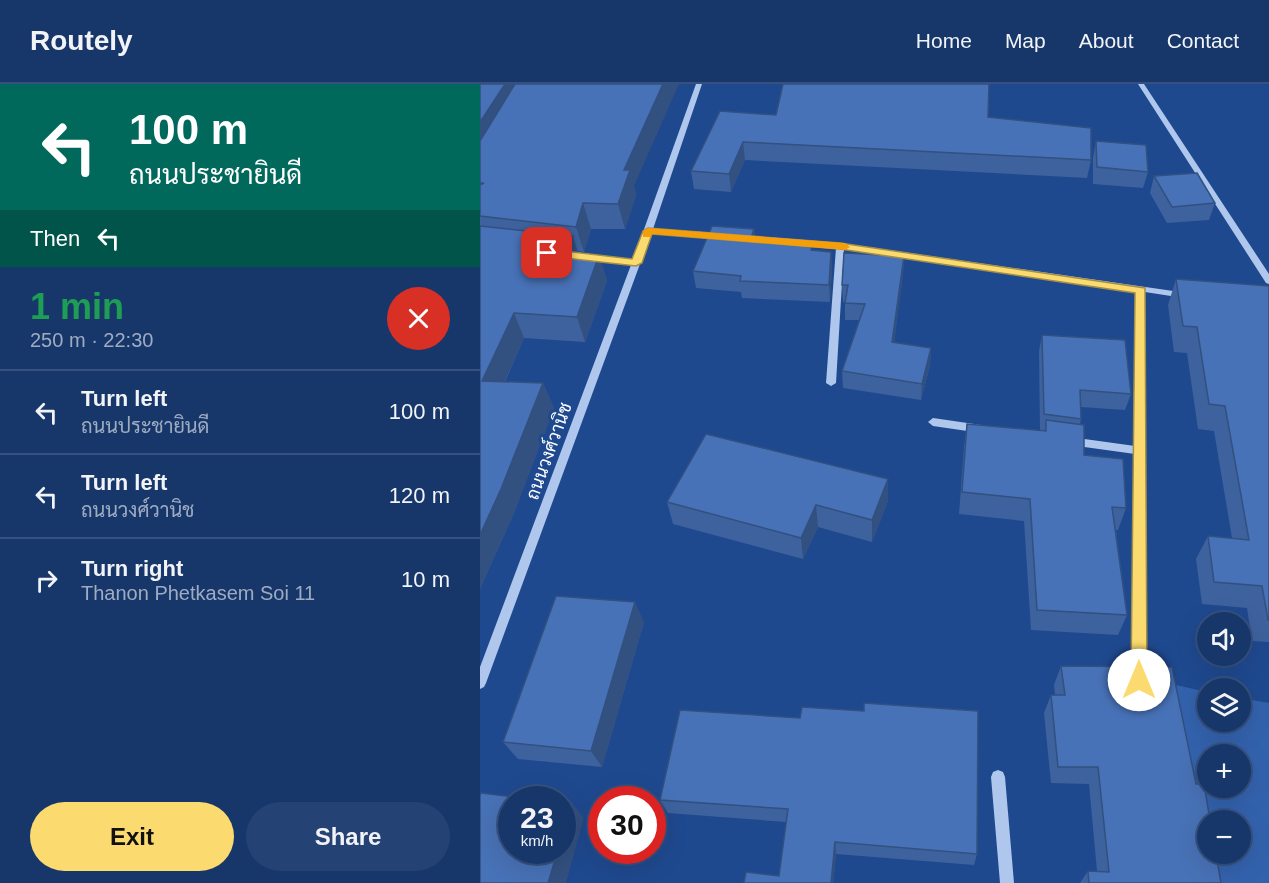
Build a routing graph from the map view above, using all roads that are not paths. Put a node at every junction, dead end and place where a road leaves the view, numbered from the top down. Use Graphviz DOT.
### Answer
graph roads {
  1 [pos="699,84"];
  2 [pos="1141,84"];
  3 [pos="648,231"];
  4 [pos="840,246"];
  5 [pos="580,256"];
  6 [pos="636,263"];
  7 [pos="1269,281"];
  8 [pos="1141,290"];
  9 [pos="1199,296"];
  10 [pos="831,383"];
  11 [pos="933,422"];
  12 [pos="991,430"];
  13 [pos="1060,440"];
  14 [pos="1140,451"];
  15 [pos="1139,680"];
  16 [pos="480,683"];
  17 [pos="998,777"];
  18 [pos="1007,883"];
  1 -- 3 [label="street, ถนนวงศ์วานิช"];
  2 -- 7 [label="street"];
  3 -- 4 [label="street"];
  3 -- 6 [label="street, ถนนวงศ์วานิช"];
  4 -- 8 [label="street"];
  4 -- 10 [label="street"];
  5 -- 6 [label="street"];
  6 -- 16 [label="street, ถนนวงศ์วานิช"];
  8 -- 9 [label="street"];
  8 -- 14 [label="street"];
  11 -- 12 [label="street"];
  13 -- 14 [label="street"];
  14 -- 15 [label="street"];
  17 -- 18 [label="street"];
}
